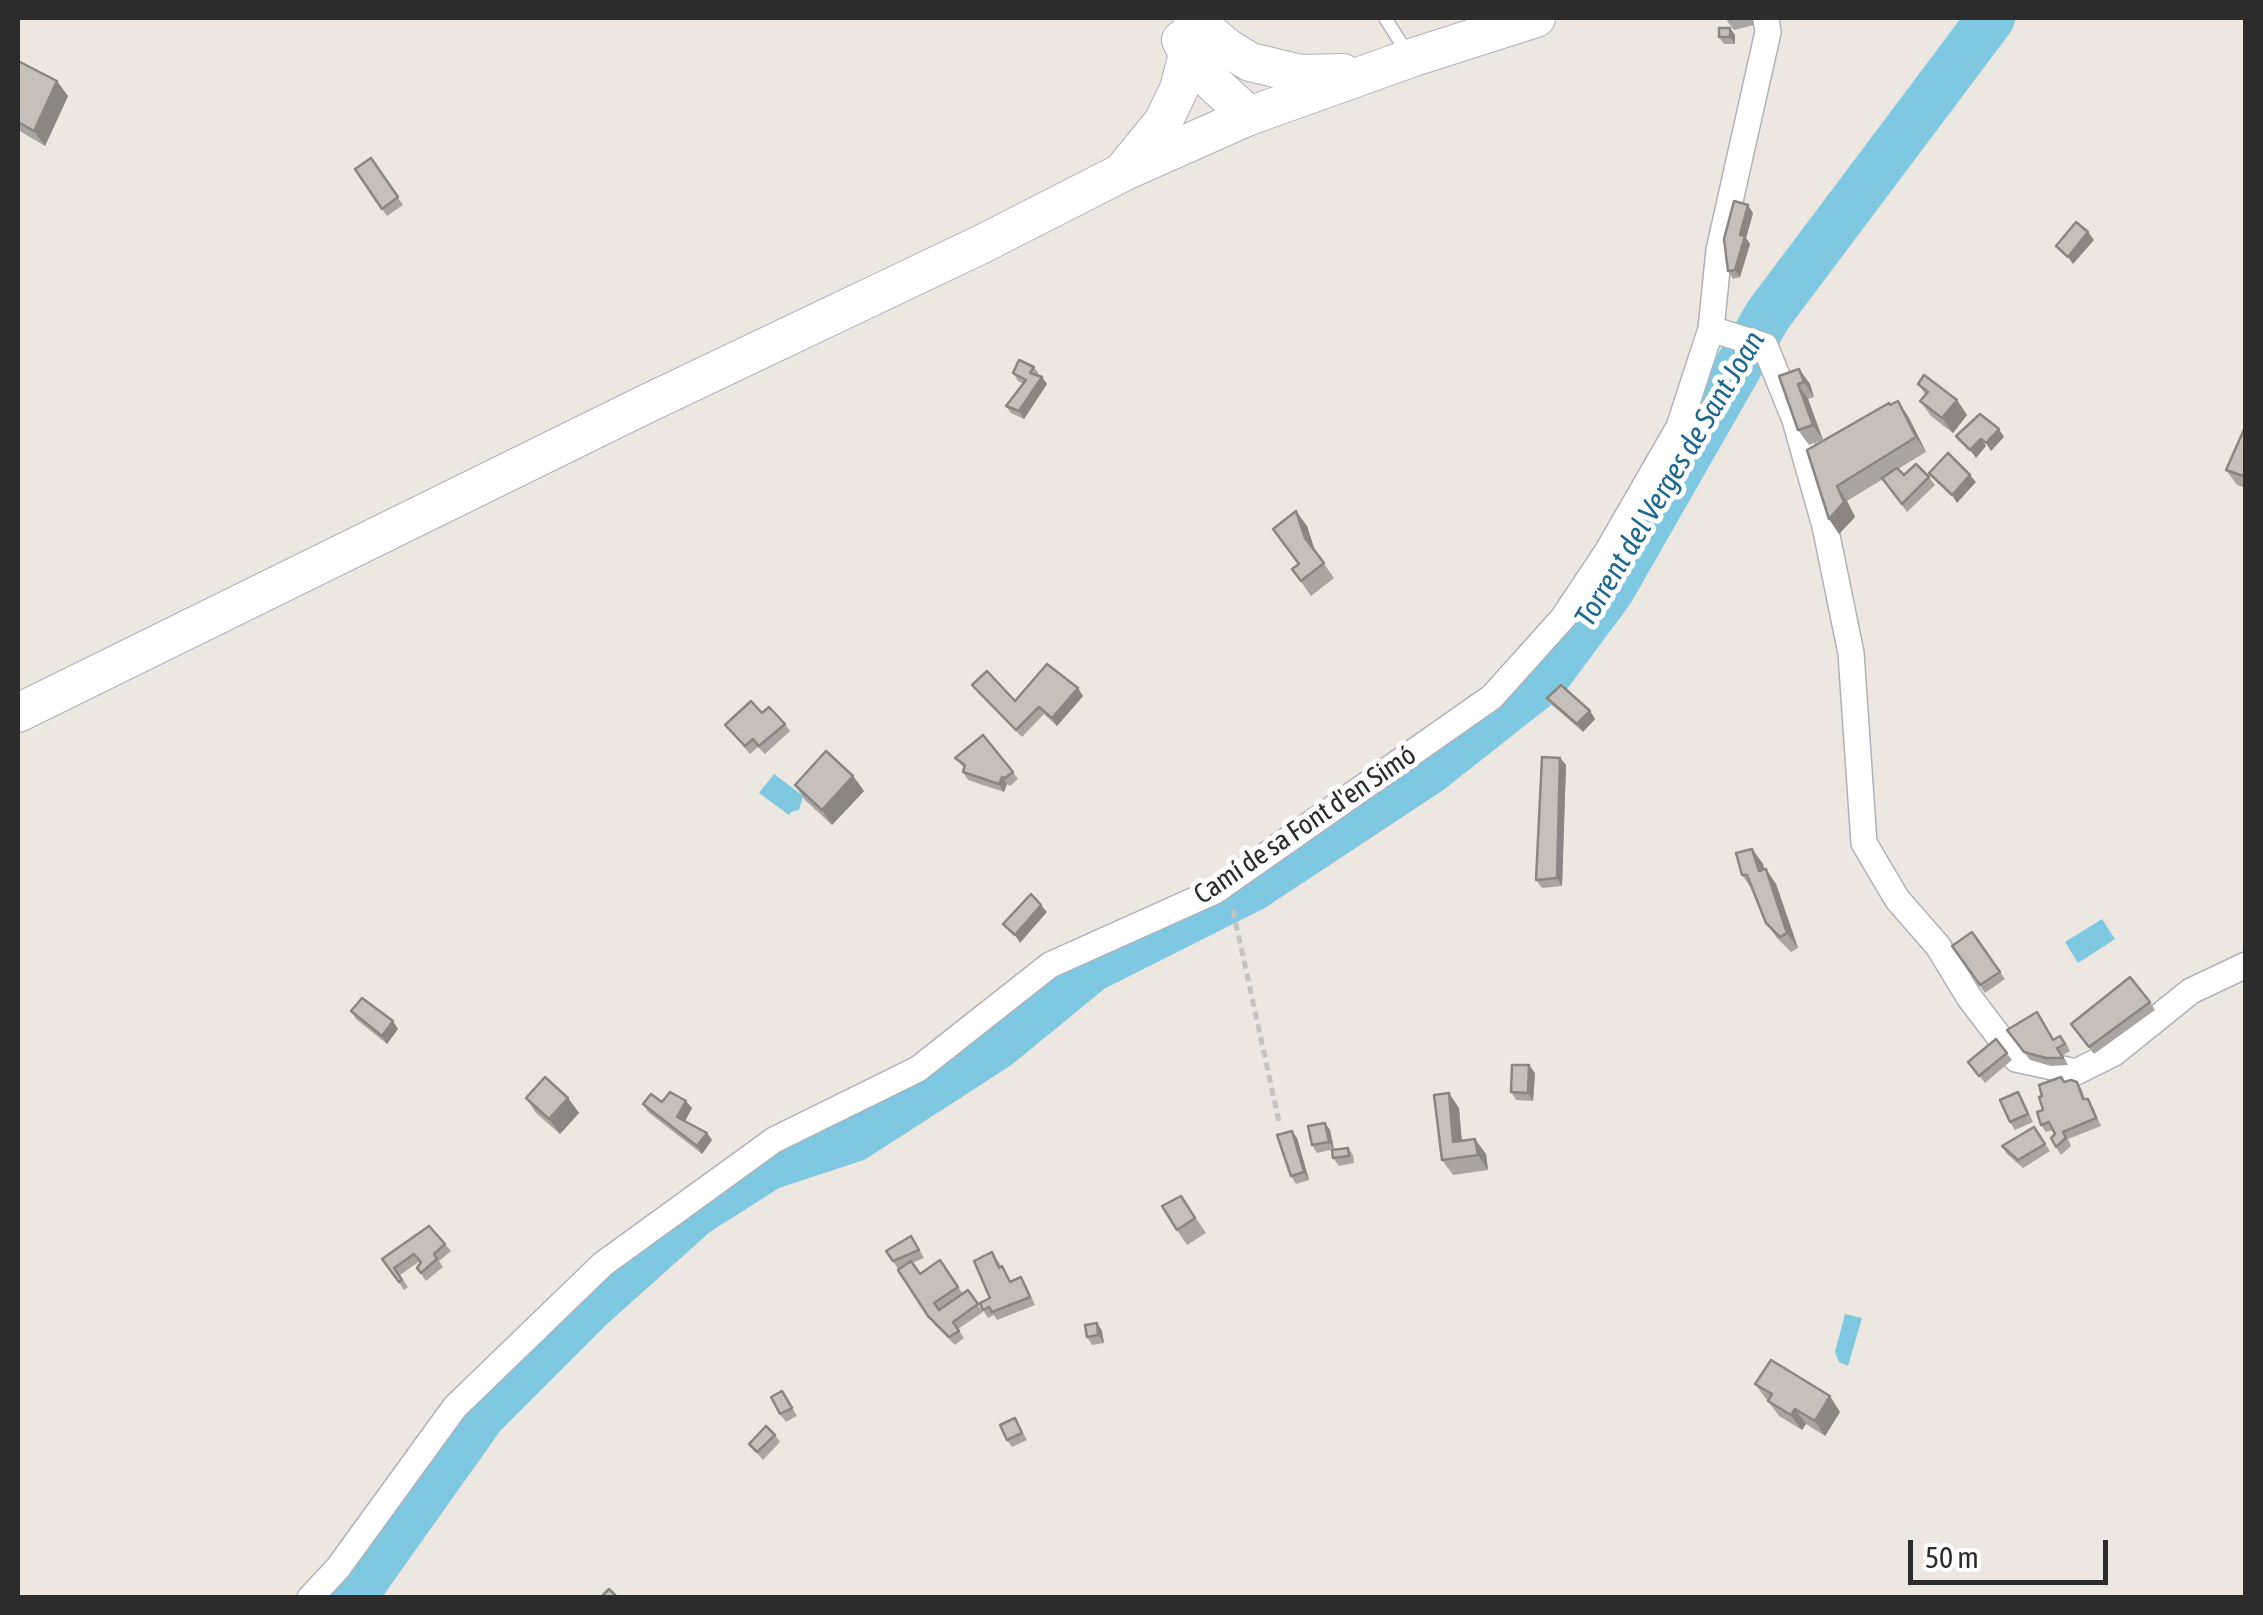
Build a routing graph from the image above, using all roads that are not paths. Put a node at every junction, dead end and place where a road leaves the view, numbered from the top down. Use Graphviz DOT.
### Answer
graph roads {
  1 [pos="1168,18"];
  2 [pos="1385,18"];
  3 [pos="1536,18"];
  4 [pos="1766,18"];
  5 [pos="1190,36"];
  6 [pos="1226,46"];
  7 [pos="1410,58"];
  8 [pos="1375,72"];
  9 [pos="1249,116"];
  10 [pos="1123,172"];
  11 [pos="1710,330"];
  12 [pos="18,713"];
  13 [pos="2246,965"];
  14 [pos="310,1598"];
  1 -- 5 [label="main road"];
  2 -- 7 [label="lane"];
  3 -- 7 [label="main road"];
  4 -- 11 [label="street, Camí de sa Font d'en Simó"];
  5 -- 6 [label="main road"];
  5 -- 9 [label="main road"];
  5 -- 10 [label="main road"];
  6 -- 8 [label="main road"];
  6 -- 9 [label="main road"];
  7 -- 8 [label="main road"];
  8 -- 9 [label="main road"];
  9 -- 10 [label="main road"];
  10 -- 12 [label="main road"];
  11 -- 13 [label="street"];
  11 -- 14 [label="street, Camí de sa Font d'en Simó"];
}
